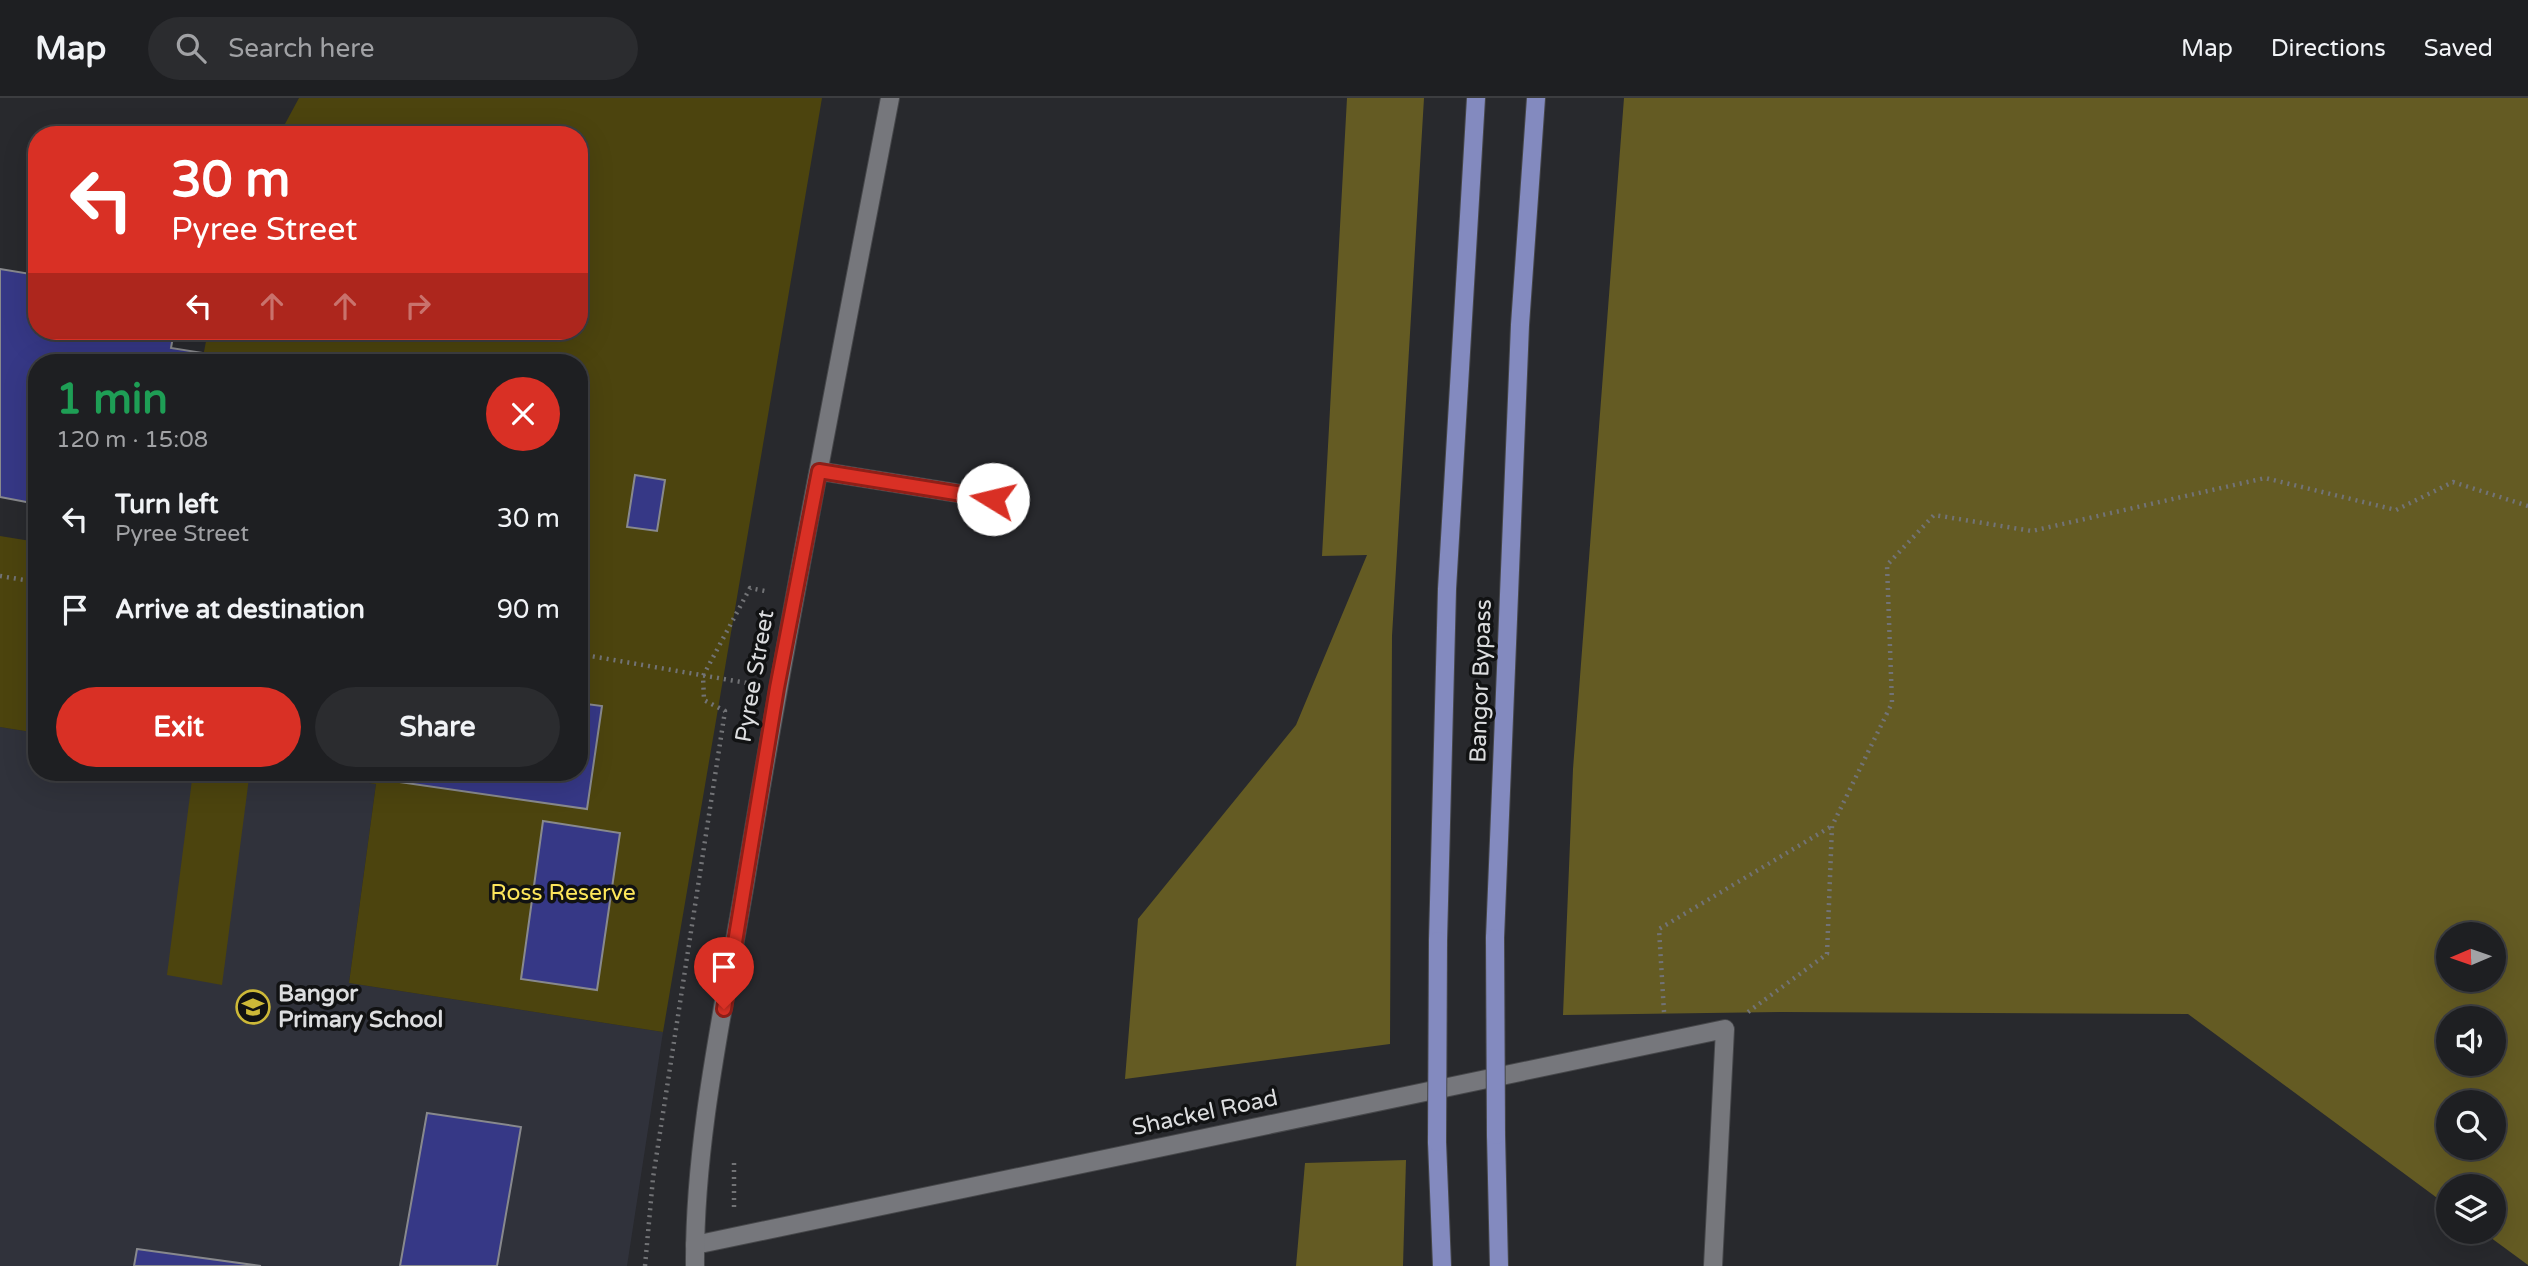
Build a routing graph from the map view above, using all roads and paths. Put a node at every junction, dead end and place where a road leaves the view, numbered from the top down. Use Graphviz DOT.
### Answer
graph roads {
  1 [pos="890,98"];
  2 [pos="1476,98"];
  3 [pos="1536,98"];
  4 [pos="819,471"];
  5 [pos="993,499"];
  6 [pos="2528,506"];
  7 [pos="0,576"];
  8 [pos="28,581"];
  9 [pos="795,597"];
  10 [pos="588,656"];
  11 [pos="703,676"];
  12 [pos="777,688"];
  13 [pos="1832,826"];
  14 [pos="1725,1029"];
  15 [pos="1666,1041"];
  16 [pos="734,1158"];
  17 [pos="734,1237"];
  18 [pos="695,1245"];
  19 [pos="645,1266"];
  20 [pos="695,1266"];
  21 [pos="1442,1266"];
  22 [pos="1499,1266"];
  23 [pos="1713,1266"];
  1 -- 4 [label="street, Pyree Street"];
  2 -- 21 [label="main road, Bangor Bypass, bridge"];
  3 -- 22 [label="main road, Bangor Bypass, bridge"];
  4 -- 5 [label="street"];
  4 -- 9 [label="street, Pyree Street"];
  6 -- 13 [label="path"];
  7 -- 8 [label="path"];
  9 -- 11 [label="path"];
  9 -- 12 [label="street, Pyree Street"];
  10 -- 11 [label="path"];
  11 -- 12 [label="path"];
  11 -- 19 [label="path"];
  12 -- 18 [label="street, Pyree Street"];
  13 -- 14 [label="path"];
  13 -- 15 [label="path"];
  14 -- 15 [label="street, Shackel Road"];
  14 -- 23 [label="street"];
  15 -- 17 [label="street, Shackel Road"];
  16 -- 17 [label="path"];
  17 -- 18 [label="street, Shackel Road"];
  18 -- 20 [label="street, Pyree Street"];
}
